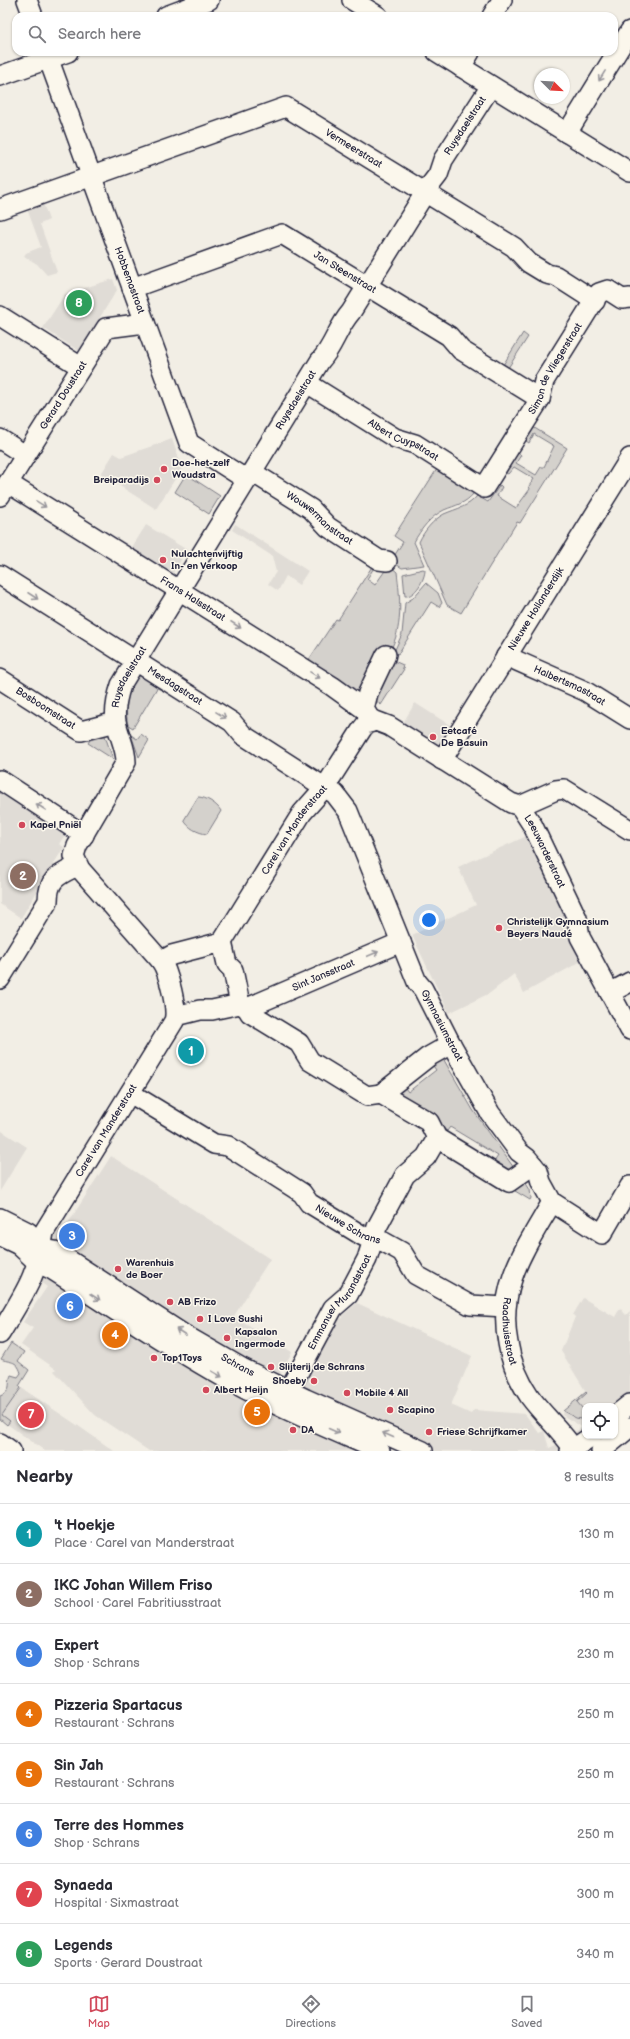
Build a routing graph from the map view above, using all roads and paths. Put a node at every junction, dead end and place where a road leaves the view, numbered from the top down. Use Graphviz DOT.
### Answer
graph roads {
  1 [pos="27,0"];
  2 [pos="162,0"];
  3 [pos="209,0"];
  4 [pos="352,0"];
  5 [pos="502,0"];
  6 [pos="32,12"];
  7 [pos="165,12"];
  8 [pos="177,12"];
  9 [pos="372,12"];
  10 [pos="494,12"];
  11 [pos="630,31"];
  12 [pos="618,50"];
  13 [pos="46,56"];
  14 [pos="48,56"];
  15 [pos="452,56"];
  16 [pos="615,56"];
  17 [pos="466,60"];
  18 [pos="0,76"];
  19 [pos="491,86"];
  20 [pos="567,133"];
  21 [pos="630,172"];
  22 [pos="92,176"];
  23 [pos="425,194"];
  24 [pos="0,209"];
  25 [pos="367,287"];
  26 [pos="132,288"];
  27 [pos="630,298"];
  28 [pos="595,301"];
  29 [pos="0,316"];
  30 [pos="145,323"];
  31 [pos="81,367"];
  32 [pos="307,383"];
  33 [pos="540,399"];
  34 [pos="0,439"];
  35 [pos="25,455"];
  36 [pos="630,458"];
  37 [pos="493,473"];
  38 [pos="250,476"];
  39 [pos="4,490"];
  40 [pos="387,561"];
  41 [pos="0,575"];
  42 [pos="179,590"];
  43 [pos="386,655"];
  44 [pos="506,656"];
  45 [pos="134,662"];
  46 [pos="0,679"];
  47 [pos="368,715"];
  48 [pos="630,719"];
  49 [pos="116,722"];
  50 [pos="442,760"];
  51 [pos="0,780"];
  52 [pos="325,787"];
  53 [pos="520,806"];
  54 [pos="630,830"];
  55 [pos="84,835"];
  56 [pos="77,866"];
  57 [pos="222,942"];
  58 [pos="401,942"];
  59 [pos="7,952"];
  60 [pos="161,961"];
  61 [pos="0,979"];
  62 [pos="630,982"];
  63 [pos="610,993"];
  64 [pos="244,1006"];
  65 [pos="176,1016"];
  66 [pos="630,1030"];
  67 [pos="451,1044"];
  68 [pos="130,1093"];
  69 [pos="381,1094"];
  70 [pos="437,1138"];
  71 [pos="533,1165"];
  72 [pos="630,1186"];
  73 [pos="552,1202"];
  74 [pos="0,1218"];
  75 [pos="372,1238"];
  76 [pos="6,1239"];
  77 [pos="40,1255"];
  78 [pos="505,1307"];
  79 [pos="0,1334"];
  80 [pos="284,1399"];
  81 [pos="630,1404"];
  82 [pos="618,1414"];
  83 [pos="630,1427"];
  84 [pos="588,1439"];
  85 [pos="0,1443"];
  86 [pos="573,1450"];
  87 [pos="11,1451"];
  88 [pos="380,1451"];
  89 [pos="423,1451"];
  90 [pos="601,1451"];
  1 -- 6 [label="street"];
  2 -- 7 [label="street"];
  3 -- 8 [label="street"];
  4 -- 9 [label="street"];
  5 -- 10 [label="street"];
  11 -- 12 [label="street, one-way"];
  13 -- 18 [label="street"];
  14 -- 22 [label="street, Hobbemastraat"];
  15 -- 17 [label="street"];
  16 -- 20 [label="street, one-way"];
  17 -- 19 [label="street"];
  19 -- 20 [label="street"];
  19 -- 23 [label="street, Ruysdaelstraat"];
  20 -- 21 [label="street"];
  22 -- 23 [label="street, Vermeerstraat"];
  22 -- 24 [label="street"];
  22 -- 26 [label="street, Hobbemastraat"];
  23 -- 25 [label="street, Ruysdaelstraat"];
  23 -- 28 [label="street, Vermeerstraat"];
  25 -- 26 [label="street, Jan Steenstraat"];
  25 -- 32 [label="street, Ruysdaelstraat"];
  25 -- 33 [label="street, Jan Steenstraat"];
  26 -- 30 [label="street, Hobbemastraat"];
  27 -- 28 [label="street, Simon de Vliegerstraat"];
  28 -- 33 [label="street, Simon de Vliegerstraat"];
  29 -- 31 [label="street"];
  30 -- 31 [label="street, Gerard Doustraat"];
  30 -- 38 [label="street, Hobbemastraat"];
  31 -- 35 [label="street, Gerard Doustraat"];
  32 -- 37 [label="street, Albert Cuypstraat"];
  32 -- 38 [label="street, Ruysdaelstraat"];
  33 -- 37 [label="street, Simon de Vliegerstraat"];
  34 -- 35 [label="street"];
  35 -- 39 [label="street, Gerard Doustraat"];
  36 -- 44 [label="street, Nieuwe Hollanderdijk"];
  38 -- 40 [label="street, Wouwermanstraat"];
  38 -- 42 [label="street, Ruysdaelstraat"];
  39 -- 42 [label="street, Frans Halsstraat, one-way"];
  41 -- 45 [label="street, Mesdagstraat, one-way"];
  42 -- 45 [label="street, Ruysdaelstraat"];
  42 -- 47 [label="street, Frans Halsstraat, one-way"];
  43 -- 47 [label="street"];
  44 -- 48 [label="street, Halbertsmastraat"];
  44 -- 50 [label="street, Nieuwe Hollanderdijk"];
  45 -- 49 [label="street, Ruysdaelstraat"];
  45 -- 52 [label="street, Mesdagstraat, one-way"];
  46 -- 49 [label="street, Bosboomstraat"];
  47 -- 50 [label="street, Leeuwarderstraat"];
  47 -- 52 [label="street, Carel van Manderstraat"];
  49 -- 55 [label="street, Ruysdaelstraat"];
  50 -- 53 [label="street, Leeuwarderstraat"];
  55 -- 51 [label="street, one-way"];
  52 -- 57 [label="street, Carel van Manderstraat"];
  52 -- 58 [label="street, Gymnasiumstraat"];
  53 -- 54 [label="street"];
  53 -- 63 [label="street, Leeuwarderstraat"];
  55 -- 56 [label="street"];
  56 -- 59 [label="street"];
  56 -- 60 [label="street"];
  57 -- 60 [label="street"];
  57 -- 64 [label="street"];
  64 -- 58 [label="street, Sint Jansstraat, one-way"];
  58 -- 67 [label="street, Gymnasiumstraat"];
  59 -- 61 [label="street"];
  60 -- 65 [label="street"];
  62 -- 63 [label="street"];
  63 -- 66 [label="street, Leeuwarderstraat"];
  64 -- 65 [label="street"];
  64 -- 69 [label="street"];
  65 -- 68 [label="street, Carel van Manderstraat"];
  67 -- 69 [label="street"];
  67 -- 71 [label="street, Gymnasiumstraat"];
  68 -- 75 [label="street, Nieuwe Schrans"];
  68 -- 77 [label="street, Carel van Manderstraat"];
  69 -- 70 [label="street"];
  70 -- 71 [label="street"];
  70 -- 75 [label="street, Emmanuel Murandstraat"];
  71 -- 73 [label="street, Gymnasiumstraat"];
  72 -- 73 [label="street"];
  73 -- 78 [label="street, Raadhuisstraat"];
  74 -- 77 [label="street"];
  75 -- 78 [label="street, Nieuwe Schrans"];
  75 -- 80 [label="street, Emmanuel Murandstraat"];
  76 -- 77 [label="street"];
  77 -- 79 [label="street, Carel van Manderstraat"];
  77 -- 80 [label="street, Schrans"];
  78 -- 86 [label="street, Raadhuisstraat"];
  80 -- 88 [label="street, Schrans, one-way"];
  89 -- 80 [label="street, Schrans, one-way"];
  81 -- 82 [label="street"];
  83 -- 90 [label="street"];
  84 -- 86 [label="street"];
  85 -- 87 [label="street"];
}
